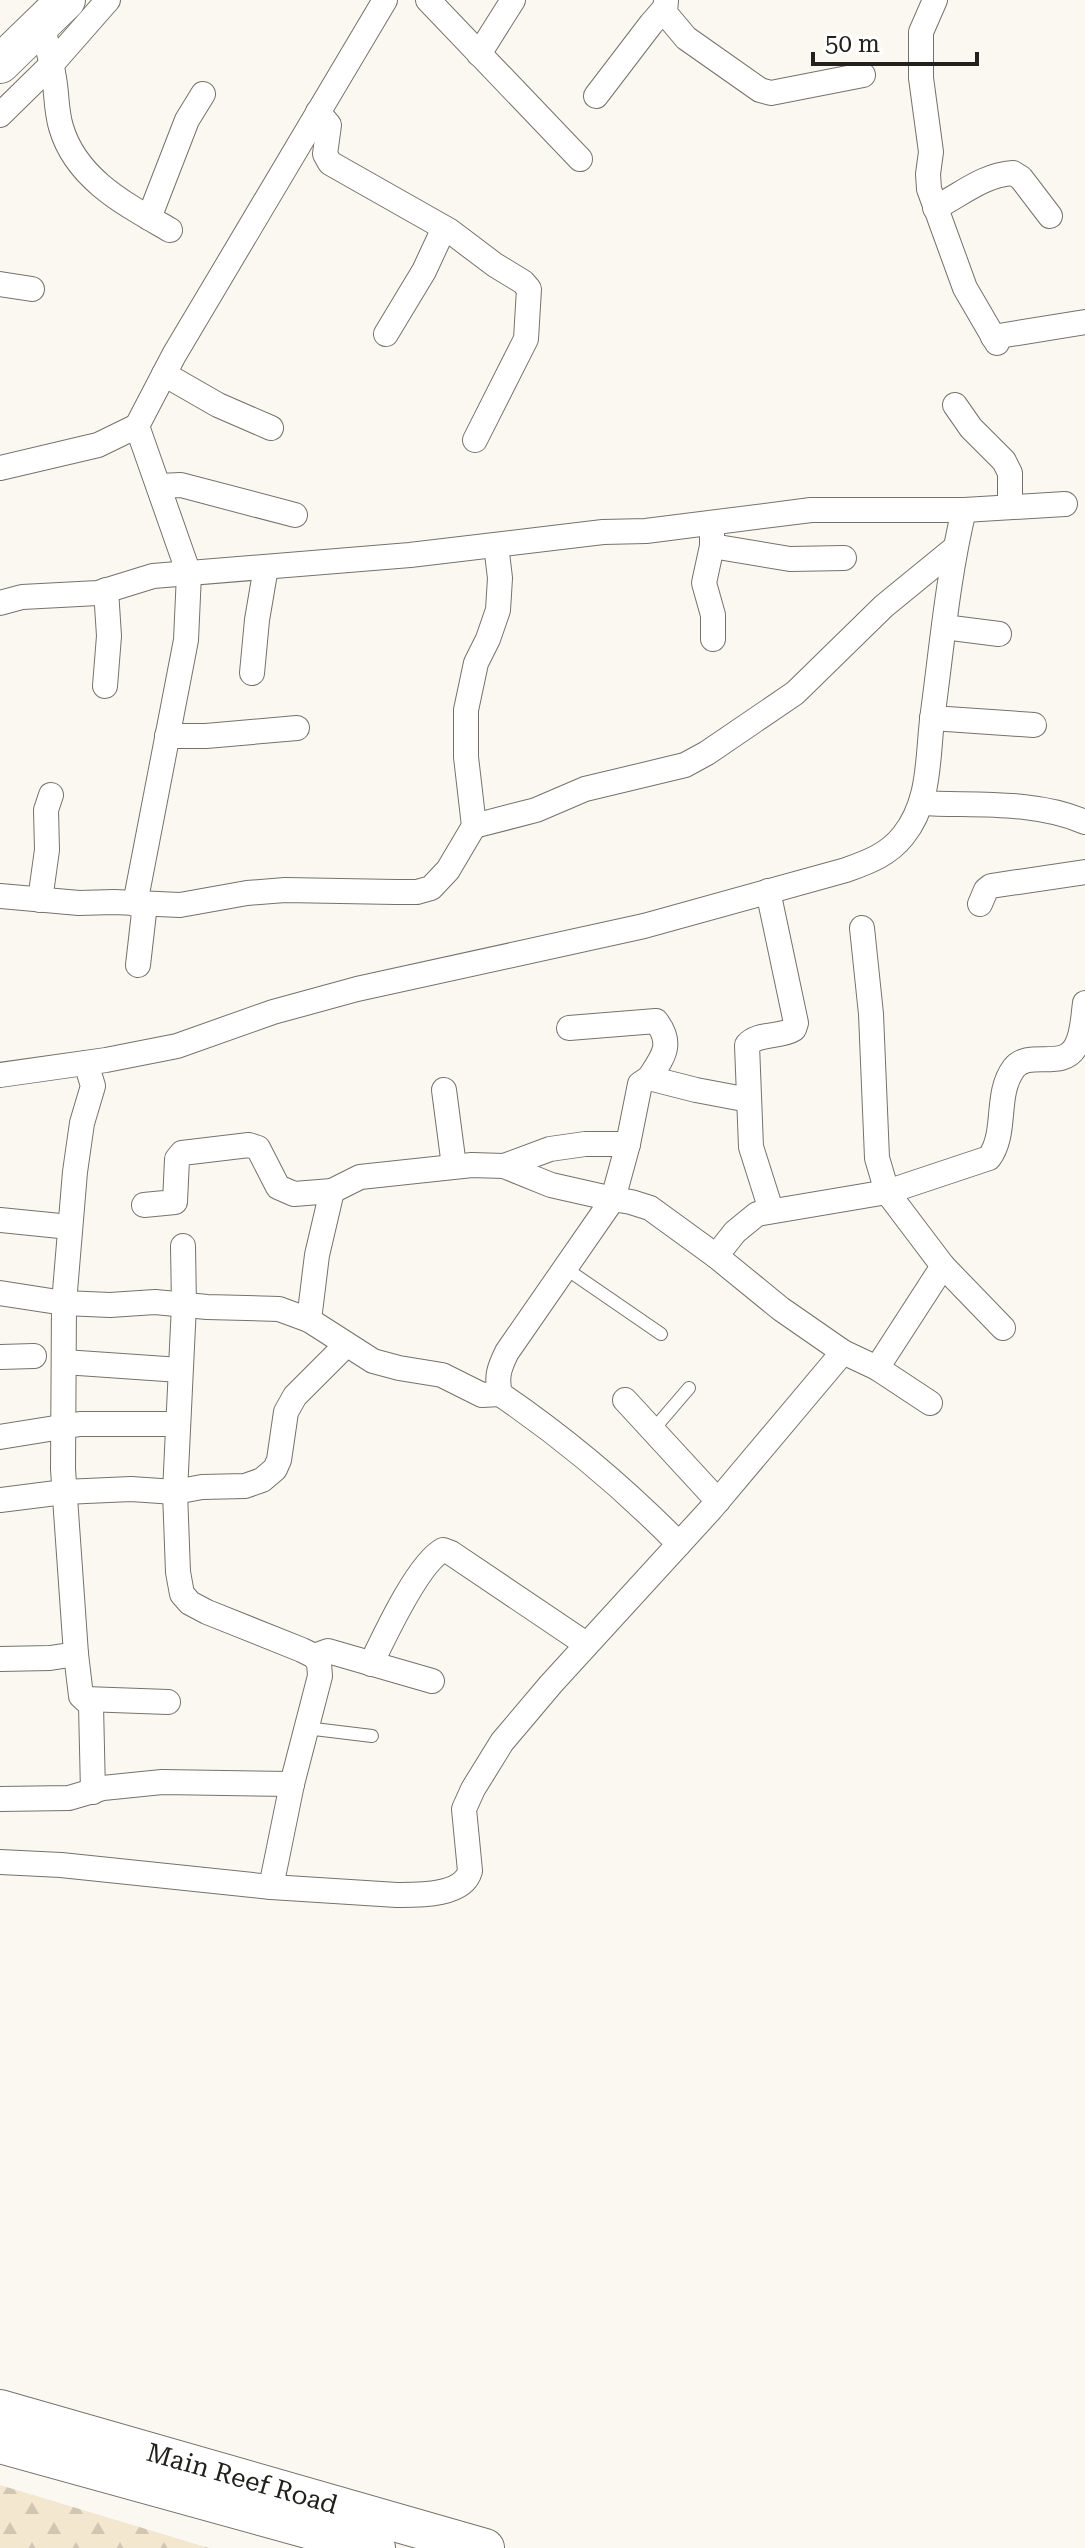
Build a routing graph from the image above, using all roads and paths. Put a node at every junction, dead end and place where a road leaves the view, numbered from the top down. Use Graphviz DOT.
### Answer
graph roads {
  1 [pos="108,0"];
  2 [pos="385,0"];
  3 [pos="428,0"];
  4 [pos="513,0"];
  5 [pos="935,0"];
  6 [pos="666,4"];
  7 [pos="54,12"];
  8 [pos="479,54"];
  9 [pos="0,64"];
  10 [pos="51,65"];
  11 [pos="863,75"];
  12 [pos="203,94"];
  13 [pos="596,96"];
  14 [pos="318,112"];
  15 [pos="0,115"];
  16 [pos="580,159"];
  17 [pos="935,208"];
  18 [pos="1050,216"];
  19 [pos="444,228"];
  20 [pos="0,284"];
  21 [pos="32,289"];
  22 [pos="1085,322"];
  23 [pos="386,334"];
  24 [pos="164,374"];
  25 [pos="955,405"];
  26 [pos="137,426"];
  27 [pos="271,428"];
  28 [pos="475,440"];
  29 [pos="0,468"];
  30 [pos="159,486"];
  31 [pos="1065,504"];
  32 [pos="1010,507"];
  33 [pos="964,510"];
  34 [pos="295,515"];
  35 [pos="712,534"];
  36 [pos="496,545"];
  37 [pos="955,548"];
  38 [pos="844,558"];
  39 [pos="266,567"];
  40 [pos="189,574"];
  41 [pos="106,590"];
  42 [pos="0,603"];
  43 [pos="944,627"];
  44 [pos="999,634"];
  45 [pos="713,639"];
  46 [pos="252,673"];
  47 [pos="105,686"];
  48 [pos="932,718"];
  49 [pos="1034,725"];
  50 [pos="297,728"];
  51 [pos="167,736"];
  52 [pos="51,795"];
  53 [pos="921,803"];
  54 [pos="1085,822"];
  55 [pos="474,826"];
  56 [pos="1085,872"];
  57 [pos="768,891"];
  58 [pos="0,896"];
  59 [pos="40,900"];
  60 [pos="140,904"];
  61 [pos="980,904"];
  62 [pos="862,928"];
  63 [pos="138,965"];
  64 [pos="1085,1003"];
  65 [pos="569,1028"];
  66 [pos="86,1063"];
  67 [pos="0,1075"];
  68 [pos="649,1078"];
  69 [pos="444,1090"];
  70 [pos="749,1100"];
  71 [pos="628,1144"];
  72 [pos="454,1166"];
  73 [pos="504,1166"];
  74 [pos="332,1191"];
  75 [pos="887,1192"];
  76 [pos="613,1199"];
  77 [pos="144,1205"];
  78 [pos="771,1210"];
  79 [pos="0,1220"];
  80 [pos="70,1227"];
  81 [pos="183,1246"];
  82 [pos="716,1256"];
  83 [pos="943,1266"];
  84 [pos="565,1268"];
  85 [pos="0,1293"];
  86 [pos="64,1303"];
  87 [pos="184,1305"];
  88 [pos="309,1320"];
  89 [pos="1003,1328"];
  90 [pos="661,1334"];
  91 [pos="346,1345"];
  92 [pos="843,1352"];
  93 [pos="34,1356"];
  94 [pos="0,1357"];
  95 [pos="64,1362"];
  96 [pos="877,1368"];
  97 [pos="180,1370"];
  98 [pos="689,1388"];
  99 [pos="500,1394"];
  100 [pos="625,1400"];
  101 [pos="930,1403"];
  102 [pos="178,1424"];
  103 [pos="65,1426"];
  104 [pos="653,1430"];
  105 [pos="0,1437"];
  106 [pos="64,1492"];
  107 [pos="175,1492"];
  108 [pos="0,1500"];
  109 [pos="718,1501"];
  110 [pos="679,1544"];
  111 [pos="586,1644"];
  112 [pos="76,1654"];
  113 [pos="314,1656"];
  114 [pos="0,1659"];
  115 [pos="371,1664"];
  116 [pos="432,1681"];
  117 [pos="85,1699"];
  118 [pos="168,1702"];
  119 [pos="306,1728"];
  120 [pos="372,1736"];
  121 [pos="292,1784"];
  122 [pos="93,1792"];
  123 [pos="0,1799"];
  124 [pos="0,1862"];
  125 [pos="271,1887"];
  126 [pos="0,2409"];
  127 [pos="0,2444"];
  128 [pos="376,2548"];
  129 [pos="485,2548"];
  1 -- 10 [label="street"];
  2 -- 14 [label="street"];
  3 -- 8 [label="street"];
  4 -- 8 [label="street"];
  5 -- 17 [label="street"];
  6 -- 11 [label="street"];
  6 -- 13 [label="street"];
  7 -- 9 [label="main road"];
  7 -- 10 [label="street"];
  8 -- 16 [label="street"];
  10 -- 12 [label="street"];
  10 -- 15 [label="street"];
  14 -- 19 [label="street"];
  14 -- 24 [label="street"];
  17 -- 18 [label="street"];
  17 -- 22 [label="street"];
  19 -- 23 [label="street"];
  19 -- 28 [label="street"];
  20 -- 21 [label="street"];
  24 -- 26 [label="street"];
  24 -- 27 [label="street"];
  25 -- 32 [label="street"];
  26 -- 29 [label="street"];
  26 -- 30 [label="street"];
  30 -- 34 [label="street"];
  30 -- 40 [label="street"];
  31 -- 32 [label="street"];
  32 -- 33 [label="street"];
  33 -- 35 [label="street"];
  33 -- 37 [label="street"];
  35 -- 36 [label="street"];
  35 -- 38 [label="street"];
  35 -- 45 [label="street"];
  36 -- 39 [label="street"];
  36 -- 55 [label="street"];
  37 -- 43 [label="street"];
  37 -- 55 [label="street"];
  39 -- 40 [label="street"];
  39 -- 46 [label="street"];
  40 -- 41 [label="street"];
  40 -- 51 [label="street"];
  41 -- 42 [label="street"];
  41 -- 47 [label="street"];
  43 -- 44 [label="street"];
  43 -- 48 [label="street"];
  48 -- 49 [label="street"];
  48 -- 53 [label="street"];
  50 -- 51 [label="street"];
  51 -- 60 [label="street"];
  52 -- 59 [label="street"];
  53 -- 54 [label="street"];
  53 -- 57 [label="street"];
  55 -- 60 [label="street"];
  56 -- 61 [label="street"];
  57 -- 66 [label="street"];
  57 -- 70 [label="street"];
  58 -- 59 [label="street"];
  59 -- 60 [label="street"];
  60 -- 63 [label="street"];
  62 -- 75 [label="street"];
  64 -- 75 [label="street"];
  65 -- 68 [label="street"];
  66 -- 67 [label="street"];
  66 -- 80 [label="street"];
  68 -- 70 [label="street"];
  68 -- 71 [label="street"];
  69 -- 72 [label="street"];
  70 -- 78 [label="street"];
  71 -- 73 [label="street"];
  71 -- 76 [label="street"];
  72 -- 73 [label="street"];
  72 -- 74 [label="street"];
  73 -- 76 [label="street"];
  74 -- 77 [label="street"];
  74 -- 88 [label="street"];
  75 -- 78 [label="street"];
  75 -- 83 [label="street"];
  76 -- 82 [label="street"];
  76 -- 84 [label="street"];
  78 -- 82 [label="street"];
  79 -- 80 [label="street"];
  80 -- 86 [label="street"];
  81 -- 87 [label="street"];
  82 -- 92 [label="street"];
  83 -- 89 [label="street"];
  83 -- 96 [label="street"];
  84 -- 90 [label="lane"];
  84 -- 99 [label="street"];
  85 -- 86 [label="street"];
  86 -- 87 [label="street"];
  86 -- 95 [label="street"];
  87 -- 88 [label="street"];
  87 -- 97 [label="street"];
  88 -- 91 [label="street"];
  91 -- 99 [label="street"];
  91 -- 107 [label="street"];
  92 -- 96 [label="street"];
  92 -- 109 [label="street"];
  93 -- 94 [label="street"];
  95 -- 97 [label="street"];
  95 -- 103 [label="street"];
  96 -- 101 [label="street"];
  97 -- 102 [label="street"];
  98 -- 104 [label="lane"];
  99 -- 110 [label="street"];
  100 -- 104 [label="street"];
  102 -- 103 [label="street"];
  102 -- 107 [label="street"];
  103 -- 105 [label="street"];
  103 -- 106 [label="street"];
  104 -- 109 [label="street"];
  106 -- 107 [label="street"];
  106 -- 108 [label="street"];
  106 -- 112 [label="street"];
  107 -- 113 [label="street"];
  109 -- 110 [label="street"];
  110 -- 111 [label="street"];
  111 -- 115 [label="street"];
  111 -- 125 [label="street"];
  112 -- 114 [label="street"];
  112 -- 117 [label="street"];
  113 -- 115 [label="street"];
  113 -- 119 [label="street"];
  115 -- 116 [label="street"];
  117 -- 118 [label="street"];
  117 -- 122 [label="street"];
  119 -- 120 [label="lane"];
  119 -- 121 [label="street"];
  121 -- 122 [label="street"];
  121 -- 125 [label="street"];
  122 -- 123 [label="street"];
  124 -- 125 [label="street"];
  126 -- 129 [label="main road, Main Reef Road"];
  127 -- 128 [label="main road, Main Reef Road"];
}
